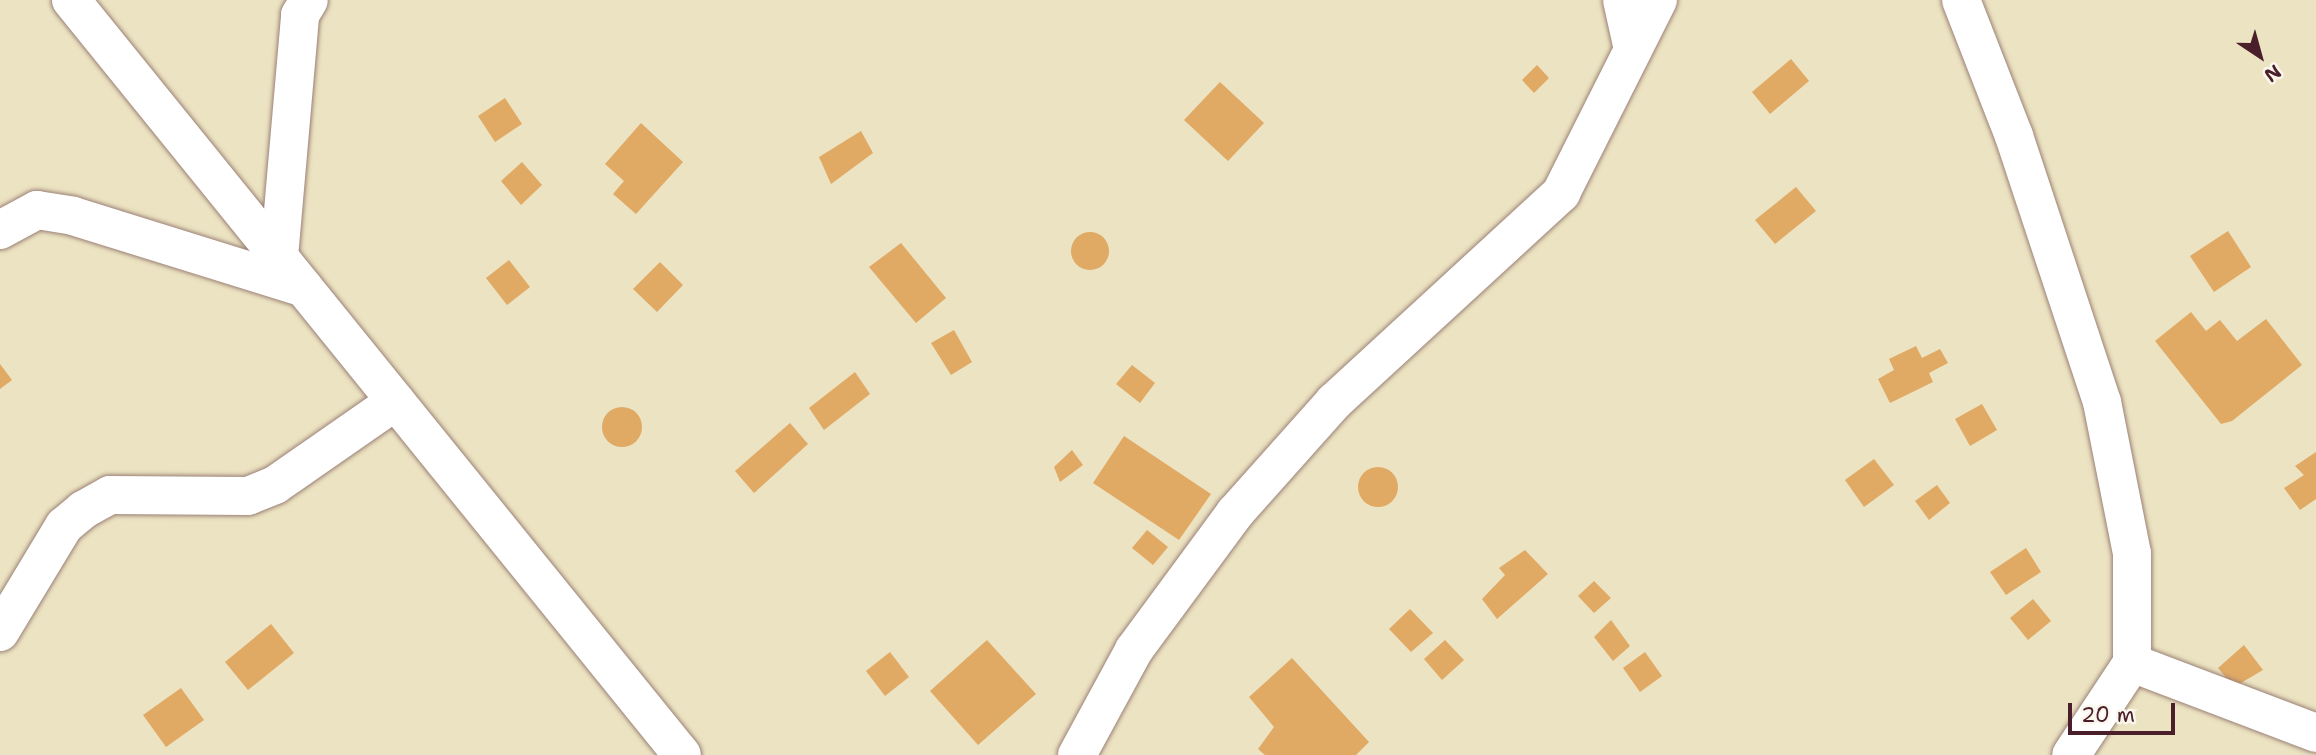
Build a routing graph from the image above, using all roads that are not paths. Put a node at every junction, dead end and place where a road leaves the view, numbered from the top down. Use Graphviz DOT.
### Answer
graph roads {
  1 [pos="71,0"];
  2 [pos="309,0"];
  3 [pos="1622,0"];
  4 [pos="1658,0"];
  5 [pos="1961,0"];
  6 [pos="1632,45"];
  7 [pos="0,229"];
  8 [pos="279,257"];
  9 [pos="304,288"];
  10 [pos="396,401"];
  11 [pos="0,632"];
  12 [pos="2132,663"];
  13 [pos="2316,733"];
  14 [pos="682,755"];
  15 [pos="1077,755"];
  16 [pos="2070,755"];
  1 -- 8 [label="street"];
  2 -- 8 [label="street"];
  3 -- 6 [label="street"];
  4 -- 6 [label="street"];
  5 -- 12 [label="street"];
  6 -- 15 [label="street"];
  7 -- 9 [label="street"];
  8 -- 9 [label="street"];
  9 -- 10 [label="street"];
  10 -- 11 [label="street"];
  10 -- 14 [label="street"];
  12 -- 13 [label="street"];
  12 -- 16 [label="street"];
}
